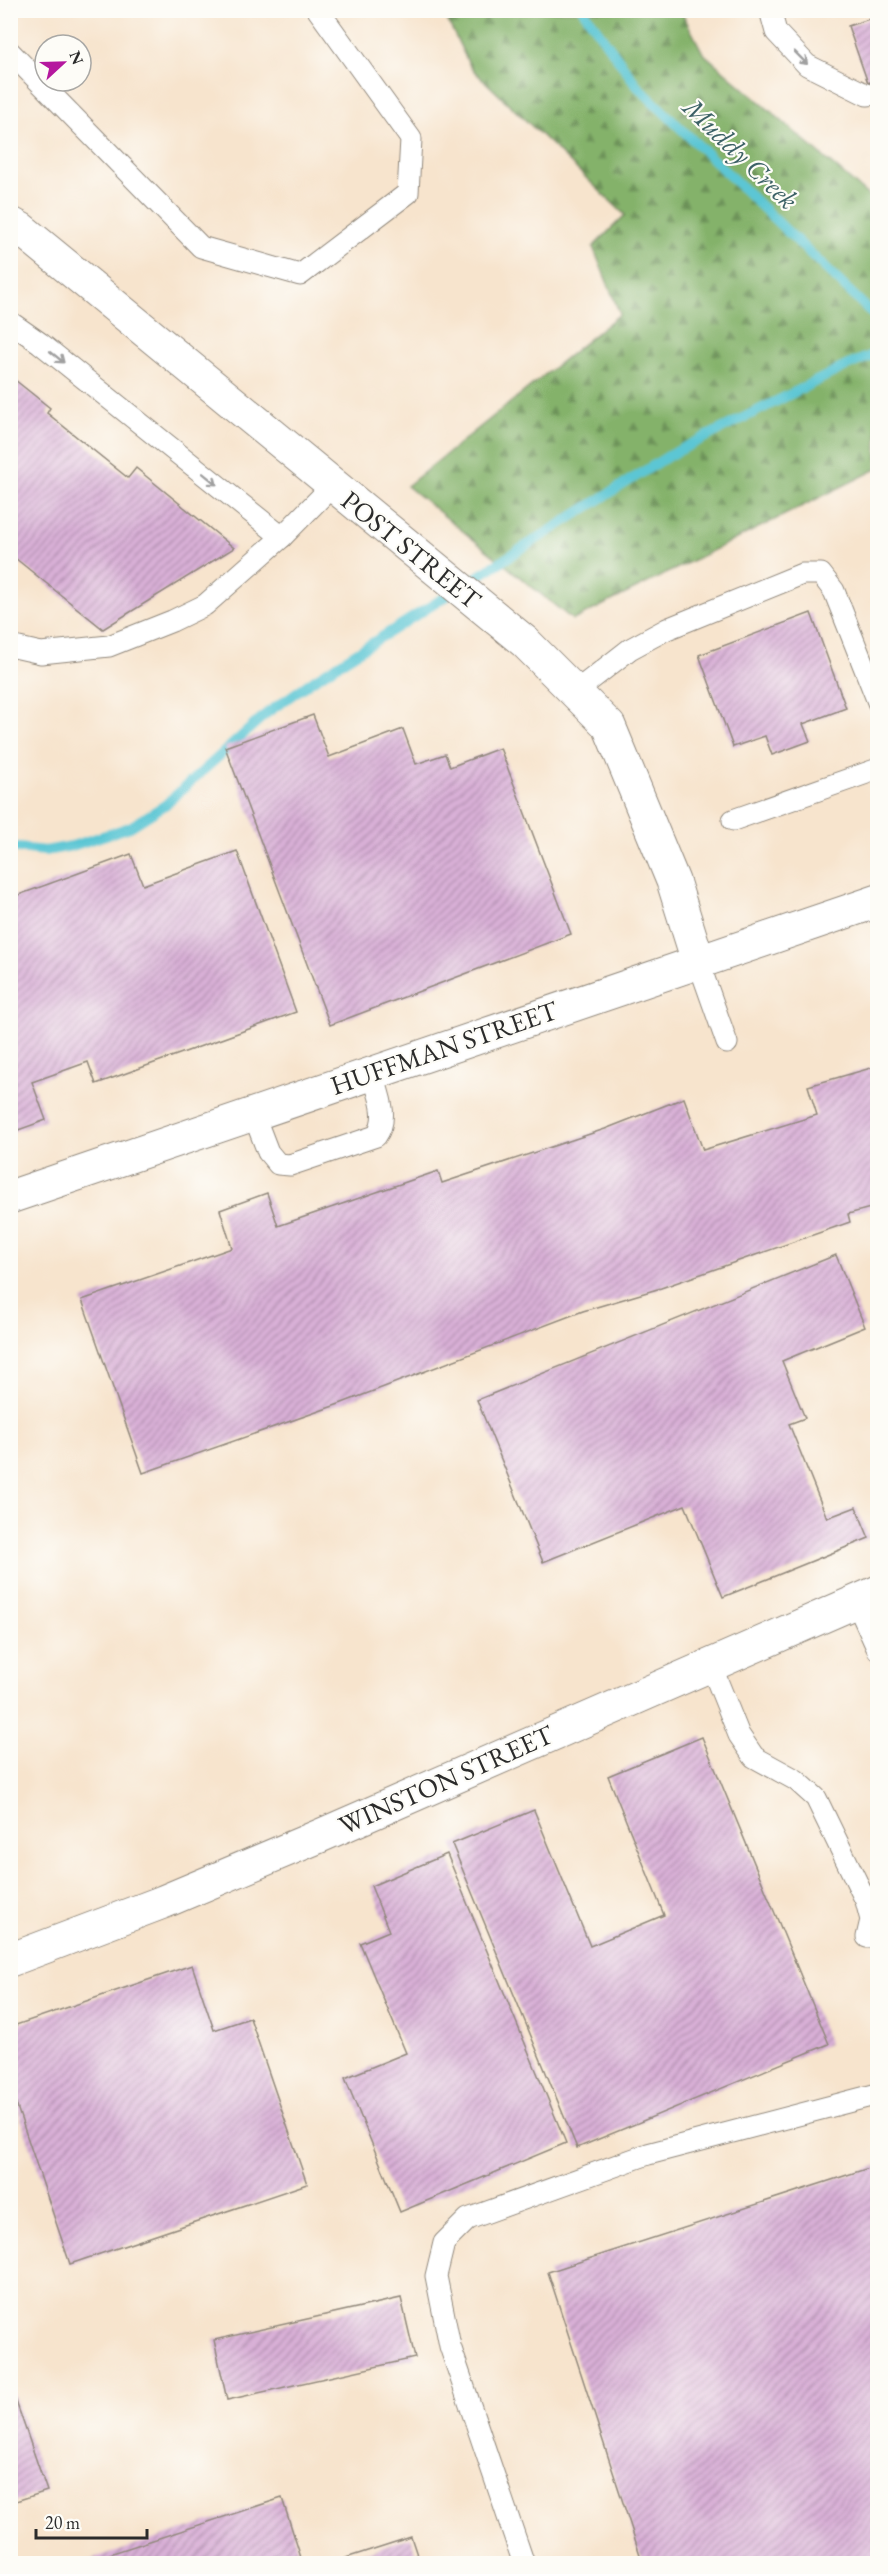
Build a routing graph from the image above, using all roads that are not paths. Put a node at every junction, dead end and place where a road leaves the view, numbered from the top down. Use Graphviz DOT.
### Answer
graph roads {
  1 [pos="318,10"];
  2 [pos="770,10"];
  3 [pos="10,52"];
  4 [pos="878,94"];
  5 [pos="10,224"];
  6 [pos="10,322"];
  7 [pos="332,486"];
  8 [pos="282,537"];
  9 [pos="10,646"];
  10 [pos="575,692"];
  11 [pos="878,702"];
  12 [pos="878,769"];
  13 [pos="733,820"];
  14 [pos="878,901"];
  15 [pos="698,961"];
  16 [pos="727,1043"];
  17 [pos="372,1072"];
  18 [pos="253,1113"];
  19 [pos="10,1197"];
  20 [pos="867,1597"];
  21 [pos="878,1650"];
  22 [pos="710,1664"];
  23 [pos="867,1937"];
  24 [pos="10,1960"];
  25 [pos="878,2094"];
  26 [pos="524,2564"];
  1 -- 3 [label="lane"];
  2 -- 4 [label="lane, one-way"];
  5 -- 7 [label="street, POST STREET"];
  6 -- 8 [label="lane, one-way"];
  7 -- 8 [label="lane"];
  7 -- 10 [label="street, POST STREET"];
  8 -- 9 [label="lane"];
  10 -- 11 [label="lane"];
  10 -- 15 [label="street, POST STREET"];
  12 -- 13 [label="lane"];
  14 -- 15 [label="street, HUFFMAN STREET"];
  15 -- 16 [label="lane"];
  15 -- 17 [label="street, HUFFMAN STREET"];
  17 -- 18 [label="street, HUFFMAN STREET"];
  17 -- 18 [label="lane"];
  18 -- 19 [label="street, HUFFMAN STREET"];
  20 -- 21 [label="lane"];
  20 -- 22 [label="street, WINSTON STREET"];
  22 -- 23 [label="lane"];
  22 -- 24 [label="street, WINSTON STREET"];
  25 -- 26 [label="lane"];
}
